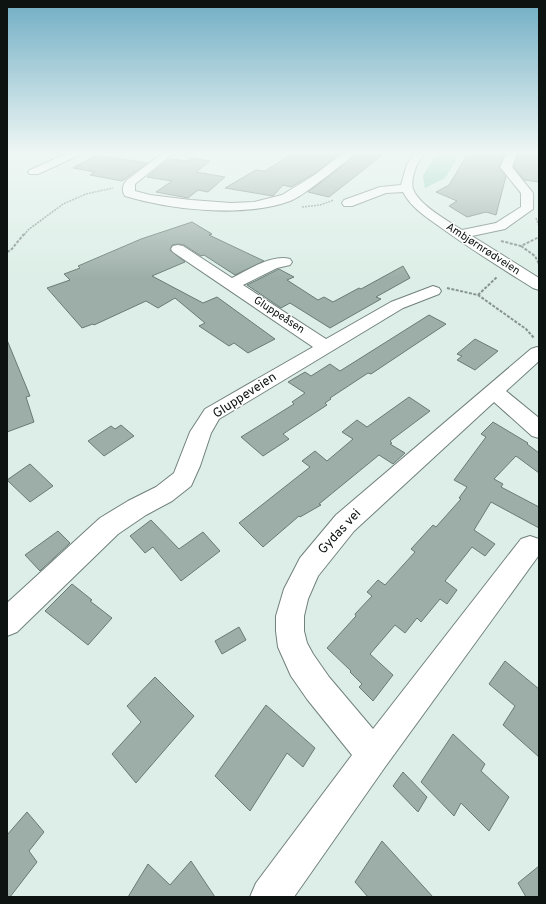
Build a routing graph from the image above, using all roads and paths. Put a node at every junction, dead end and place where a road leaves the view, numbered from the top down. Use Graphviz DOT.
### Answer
graph roads {
  1 [pos="86,194"];
  2 [pos="133,194"];
  3 [pos="292,194"];
  4 [pos="371,194"];
  5 [pos="410,194"];
  6 [pos="527,194"];
  7 [pos="348,202"];
  8 [pos="268,203"];
  9 [pos="460,235"];
  10 [pos="539,235"];
  11 [pos="499,241"];
  12 [pos="521,246"];
  13 [pos="178,249"];
  14 [pos="7,252"];
  15 [pos="286,262"];
  16 [pos="539,264"];
  17 [pos="497,277"];
  18 [pos="232,284"];
  19 [pos="539,285"];
  20 [pos="434,291"];
  21 [pos="478,296"];
  22 [pos="326,346"];
  23 [pos="537,353"];
  24 [pos="494,391"];
  25 [pos="539,430"];
  26 [pos="530,547"];
  27 [pos="7,622"];
  28 [pos="373,755"];
  29 [pos="270,897"];
  1 -- 14 [label="path"];
  2 -- 8 [label="street"];
  3 -- 8 [label="street"];
  4 -- 7 [label="street"];
  5 -- 9 [label="street, Ambjørnrødveien"];
  6 -- 9 [label="street"];
  7 -- 8 [label="path"];
  9 -- 19 [label="street, Ambjørnrødveien"];
  10 -- 12 [label="path"];
  11 -- 12 [label="path"];
  12 -- 16 [label="path"];
  13 -- 18 [label="street, Gluppeåsen"];
  15 -- 18 [label="street"];
  17 -- 21 [label="path"];
  18 -- 22 [label="street, Gluppeåsen"];
  20 -- 21 [label="path"];
  20 -- 22 [label="street, Gluppeveien"];
  21 -- 23 [label="path"];
  22 -- 27 [label="street, Gluppeveien"];
  23 -- 24 [label="street, Gydas vei"];
  24 -- 25 [label="street"];
  24 -- 28 [label="street, Gydas vei"];
  26 -- 28 [label="street"];
  28 -- 29 [label="street"];
}
